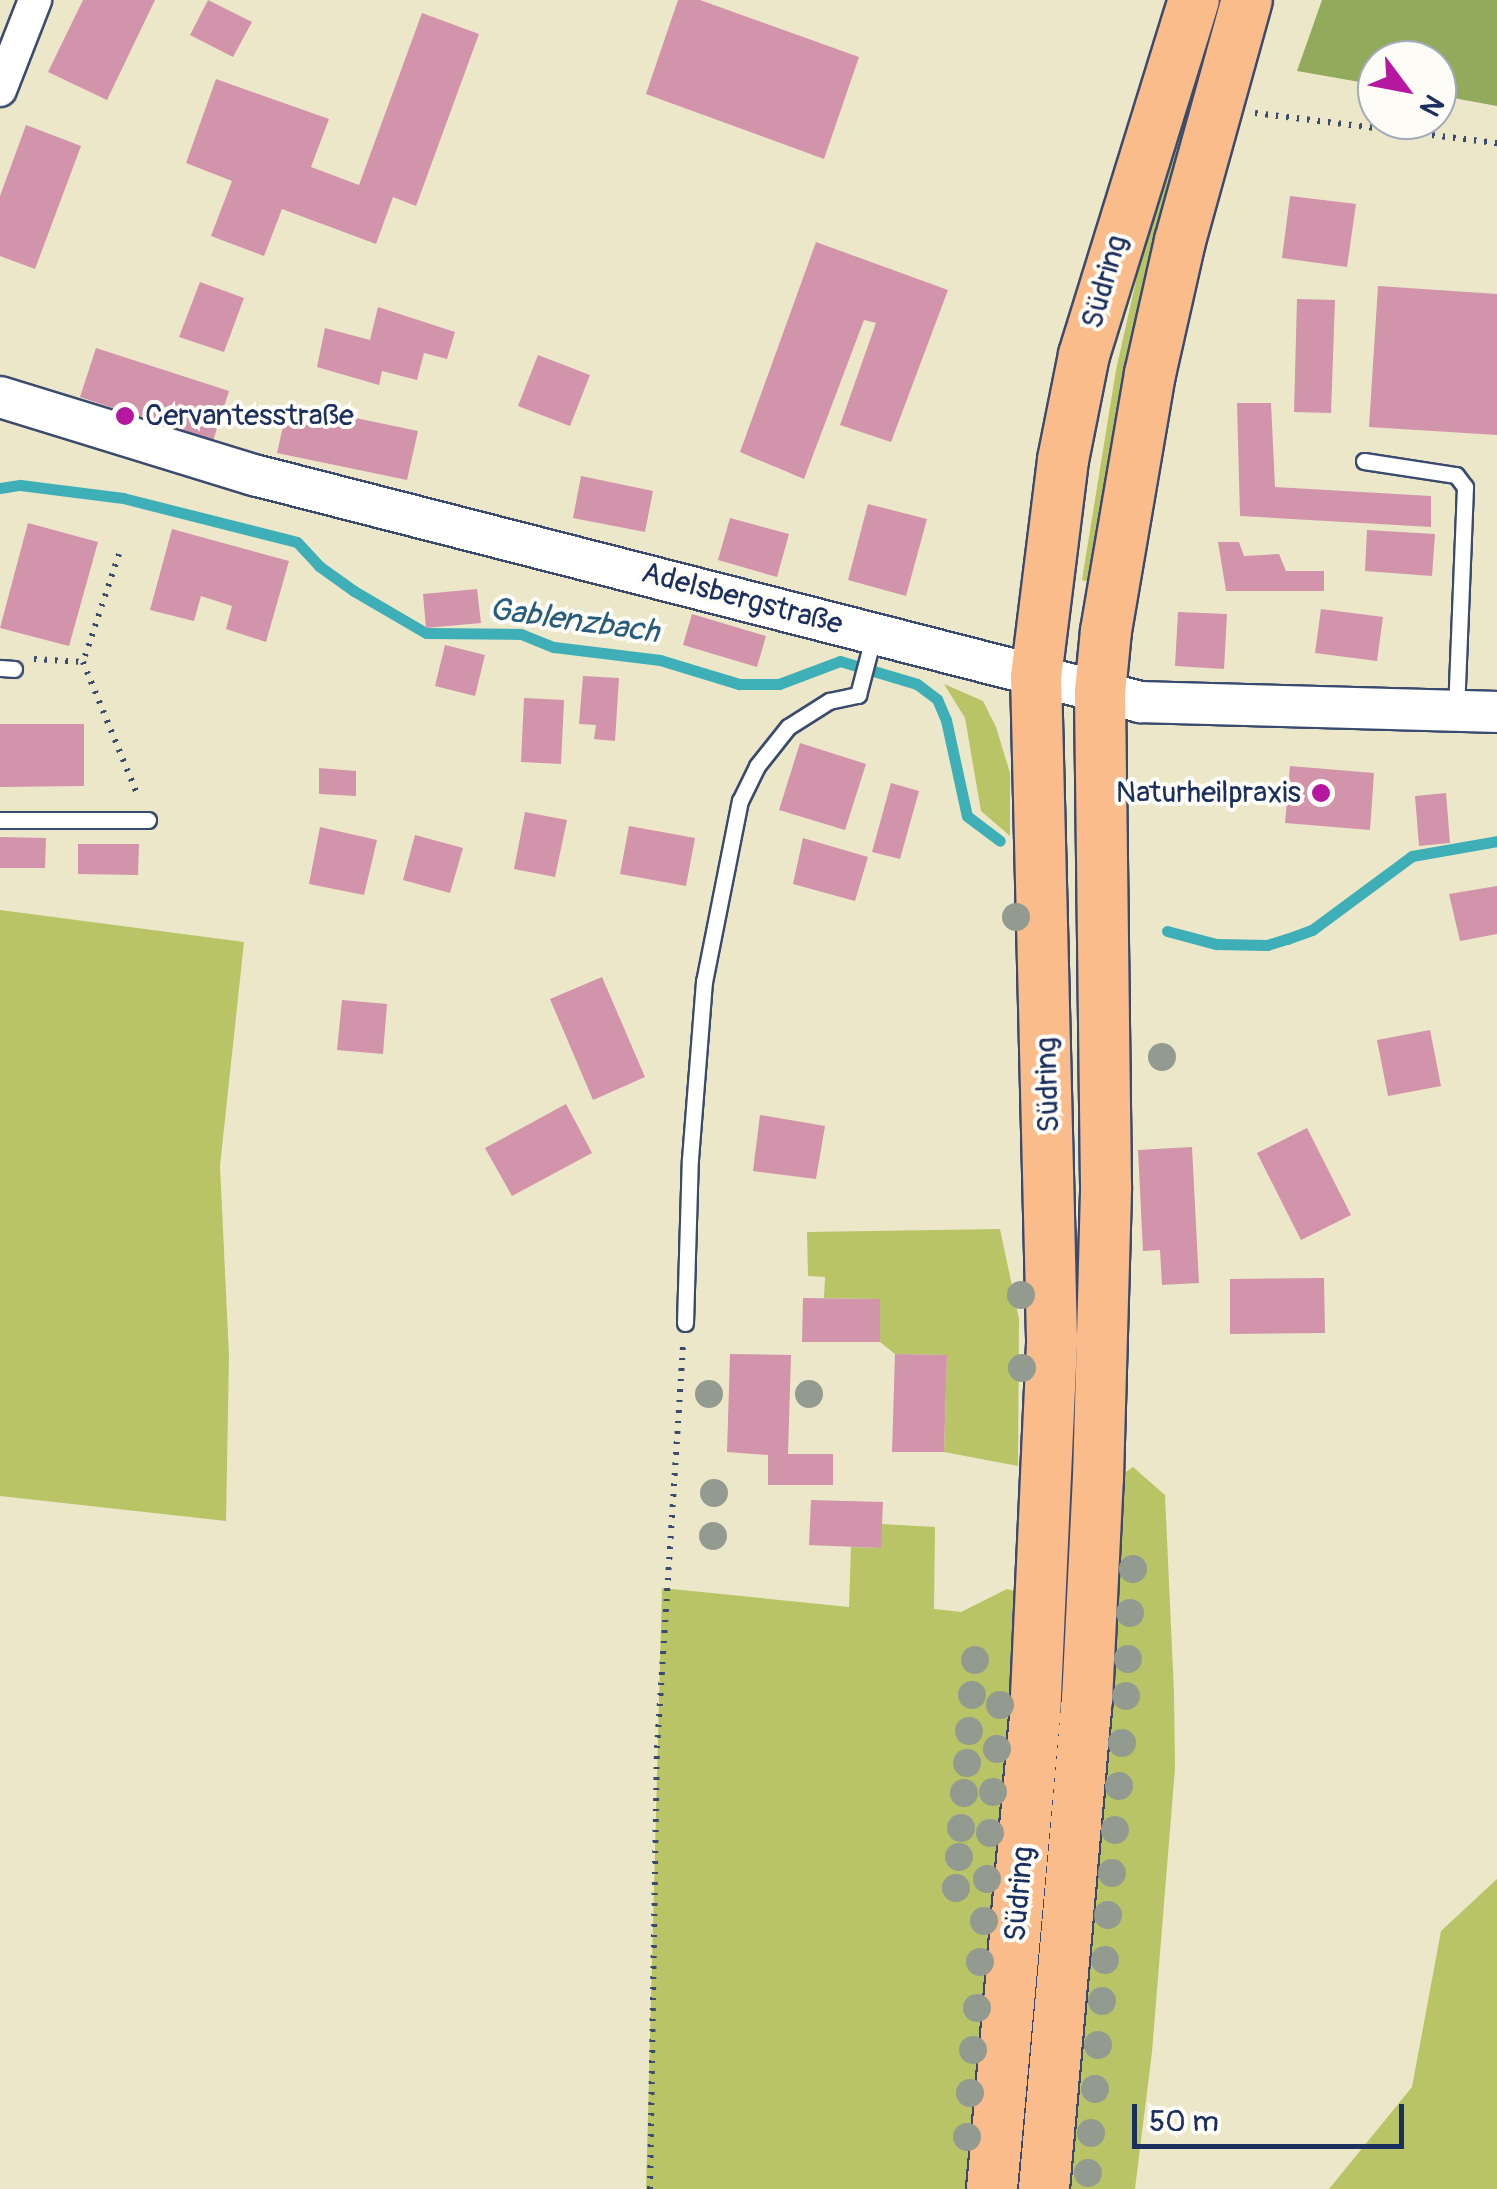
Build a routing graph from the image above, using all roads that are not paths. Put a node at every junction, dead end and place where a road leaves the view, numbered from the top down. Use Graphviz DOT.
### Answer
graph roads {
  1 [pos="35,0"];
  2 [pos="1194,0"];
  3 [pos="1246,0"];
  4 [pos="0,90"];
  5 [pos="0,397"];
  6 [pos="1364,461"];
  7 [pos="871,645"];
  8 [pos="1036,677"];
  9 [pos="1100,692"];
  10 [pos="1456,712"];
  11 [pos="1497,712"];
  12 [pos="0,820"];
  13 [pos="148,820"];
  14 [pos="685,1323"];
  15 [pos="992,2189"];
  16 [pos="1044,2189"];
  1 -- 4 [label="street"];
  2 -- 8 [label="main road, Südring"];
  3 -- 9 [label="main road, Südring"];
  5 -- 7 [label="street, Adelsbergstraße"];
  6 -- 10 [label="lane"];
  7 -- 8 [label="street, Adelsbergstraße"];
  7 -- 14 [label="lane"];
  8 -- 9 [label="street, Adelsbergstraße"];
  8 -- 15 [label="main road, Südring"];
  9 -- 10 [label="street, Adelsbergstraße"];
  9 -- 16 [label="main road, Südring"];
  10 -- 11 [label="street, Adelsbergstraße"];
  12 -- 13 [label="lane"];
}
